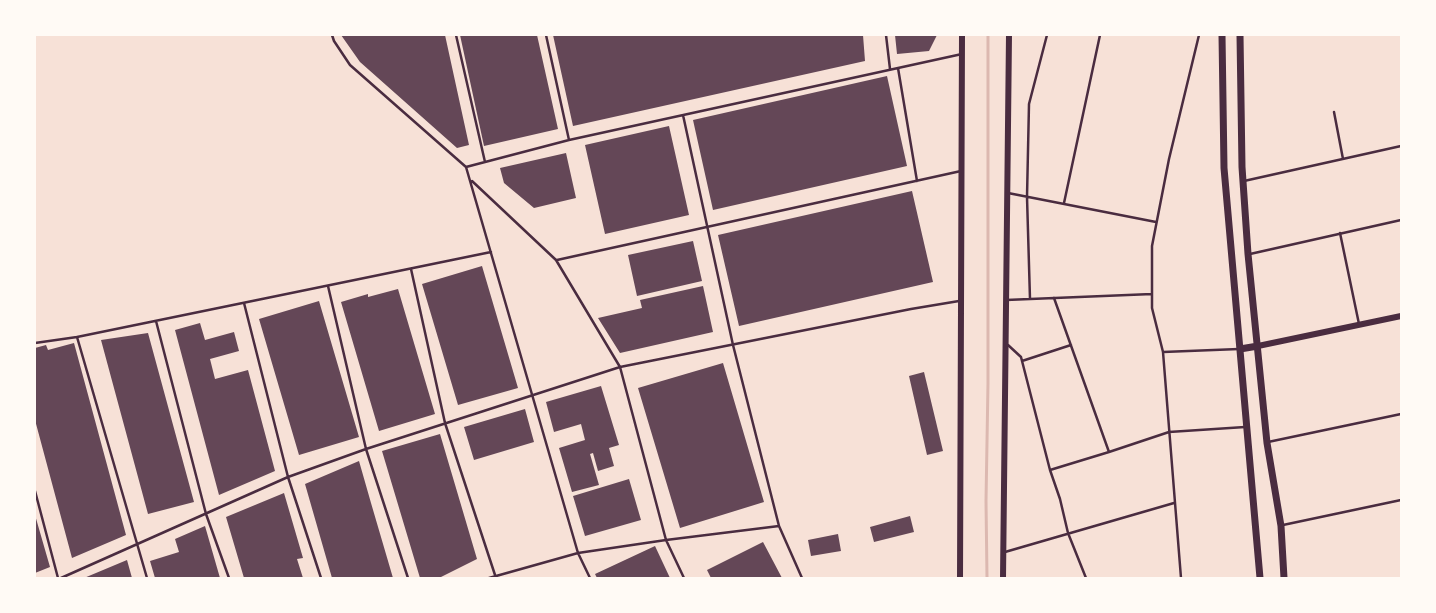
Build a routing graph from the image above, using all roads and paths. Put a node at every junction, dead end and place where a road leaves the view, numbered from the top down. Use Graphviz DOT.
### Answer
graph roads {
  1 [pos="332,35"];
  2 [pos="456,35"];
  3 [pos="546,35"];
  4 [pos="886,35"];
  5 [pos="962,35"];
  6 [pos="1009,35"];
  7 [pos="1048,35"];
  8 [pos="1100,35"];
  9 [pos="1199,35"];
  10 [pos="1222,35"];
  11 [pos="1240,35"];
  12 [pos="962,54"];
  13 [pos="898,68"];
  14 [pos="890,70"];
  15 [pos="1334,112"];
  16 [pos="683,115"];
  17 [pos="569,140"];
  18 [pos="1401,146"];
  19 [pos="1343,159"];
  20 [pos="485,162"];
  21 [pos="466,167"];
  22 [pos="961,171"];
  23 [pos="470,180"];
  24 [pos="917,181"];
  25 [pos="1244,182"];
  26 [pos="1008,193"];
  27 [pos="1027,197"];
  28 [pos="1064,203"];
  29 [pos="1401,220"];
  30 [pos="1156,222"];
  31 [pos="707,228"];
  32 [pos="1340,233"];
  33 [pos="491,252"];
  34 [pos="1248,254"];
  35 [pos="556,260"];
  36 [pos="411,269"];
  37 [pos="328,286"];
  38 [pos="1152,294"];
  39 [pos="1054,298"];
  40 [pos="1030,299"];
  41 [pos="1006,300"];
  42 [pos="960,301"];
  43 [pos="244,303"];
  44 [pos="1401,316"];
  45 [pos="156,321"];
  46 [pos="1359,325"];
  47 [pos="78,337"];
  48 [pos="35,343"];
  49 [pos="1006,343"];
  50 [pos="732,345"];
  51 [pos="1071,345"];
  52 [pos="1258,346"];
  53 [pos="1240,349"];
  54 [pos="1163,352"];
  55 [pos="1022,361"];
  56 [pos="620,367"];
  57 [pos="532,395"];
  58 [pos="1401,414"];
  59 [pos="445,424"];
  60 [pos="1247,427"];
  61 [pos="1169,432"];
  62 [pos="1267,442"];
  63 [pos="366,449"];
  64 [pos="1109,452"];
  65 [pos="1050,470"];
  66 [pos="288,477"];
  67 [pos="35,491"];
  68 [pos="1401,500"];
  69 [pos="1174,503"];
  70 [pos="206,514"];
  71 [pos="779,526"];
  72 [pos="1281,526"];
  73 [pos="1068,533"];
  74 [pos="666,540"];
  75 [pos="136,544"];
  76 [pos="578,553"];
  77 [pos="1004,553"];
  78 [pos="496,577"];
  79 [pos="59,578"];
  80 [pos="147,578"];
  81 [pos="229,578"];
  82 [pos="320,578"];
  83 [pos="408,578"];
  84 [pos="489,578"];
  85 [pos="590,578"];
  86 [pos="684,578"];
  87 [pos="802,578"];
  88 [pos="960,578"];
  89 [pos="1003,578"];
  90 [pos="1086,578"];
  91 [pos="1181,578"];
  92 [pos="1260,578"];
  93 [pos="1284,578"];
  1 -- 21 [label="lane"];
  2 -- 20 [label="lane"];
  3 -- 17 [label="lane"];
  4 -- 14 [label="lane"];
  5 -- 12 [label="street"];
  6 -- 26 [label="street"];
  7 -- 27 [label="lane"];
  8 -- 28 [label="lane"];
  9 -- 30 [label="lane"];
  10 -- 53 [label="main road"];
  11 -- 25 [label="main road"];
  12 -- 13 [label="lane"];
  12 -- 22 [label="street"];
  13 -- 14 [label="lane"];
  13 -- 24 [label="lane"];
  14 -- 16 [label="lane"];
  15 -- 19 [label="lane"];
  16 -- 17 [label="lane"];
  16 -- 31 [label="lane"];
  17 -- 20 [label="lane"];
  18 -- 19 [label="lane"];
  19 -- 25 [label="lane"];
  20 -- 21 [label="lane"];
  21 -- 23 [label="lane"];
  22 -- 24 [label="lane"];
  22 -- 42 [label="street"];
  23 -- 33 [label="lane"];
  23 -- 35 [label="lane"];
  24 -- 31 [label="lane"];
  25 -- 34 [label="main road"];
  26 -- 27 [label="lane"];
  26 -- 41 [label="street"];
  27 -- 28 [label="lane"];
  27 -- 40 [label="lane"];
  28 -- 30 [label="lane"];
  29 -- 32 [label="lane"];
  30 -- 38 [label="lane"];
  31 -- 35 [label="lane"];
  31 -- 50 [label="lane"];
  32 -- 34 [label="lane"];
  32 -- 46 [label="lane"];
  33 -- 36 [label="lane"];
  33 -- 57 [label="lane"];
  34 -- 52 [label="main road"];
  35 -- 56 [label="lane"];
  36 -- 37 [label="lane"];
  36 -- 59 [label="lane"];
  37 -- 43 [label="lane"];
  37 -- 63 [label="lane"];
  38 -- 39 [label="lane"];
  38 -- 54 [label="lane"];
  39 -- 40 [label="lane"];
  39 -- 51 [label="lane"];
  40 -- 41 [label="lane"];
  41 -- 49 [label="street"];
  42 -- 50 [label="lane"];
  42 -- 88 [label="street"];
  43 -- 45 [label="lane"];
  43 -- 66 [label="lane"];
  44 -- 46 [label="street"];
  45 -- 47 [label="lane"];
  45 -- 70 [label="lane"];
  46 -- 52 [label="street"];
  47 -- 48 [label="lane"];
  47 -- 75 [label="lane"];
  49 -- 55 [label="lane"];
  49 -- 77 [label="street"];
  50 -- 56 [label="lane"];
  50 -- 71 [label="lane"];
  51 -- 55 [label="lane"];
  51 -- 64 [label="lane"];
  52 -- 53 [label="main road"];
  52 -- 62 [label="main road"];
  53 -- 54 [label="lane"];
  53 -- 60 [label="main road"];
  54 -- 61 [label="lane"];
  55 -- 65 [label="lane"];
  56 -- 57 [label="lane"];
  56 -- 74 [label="lane"];
  57 -- 59 [label="lane"];
  57 -- 76 [label="lane"];
  58 -- 62 [label="lane"];
  59 -- 63 [label="lane"];
  59 -- 78 [label="lane"];
  60 -- 61 [label="lane"];
  60 -- 92 [label="main road"];
  61 -- 64 [label="lane"];
  61 -- 69 [label="lane"];
  62 -- 72 [label="main road"];
  63 -- 66 [label="lane"];
  63 -- 83 [label="lane"];
  64 -- 65 [label="lane"];
  65 -- 73 [label="lane"];
  66 -- 70 [label="lane"];
  66 -- 82 [label="lane"];
  67 -- 79 [label="lane"];
  68 -- 72 [label="lane"];
  69 -- 73 [label="lane"];
  69 -- 91 [label="lane"];
  70 -- 75 [label="lane"];
  70 -- 81 [label="lane"];
  71 -- 74 [label="lane"];
  71 -- 87 [label="lane"];
  72 -- 93 [label="main road"];
  73 -- 77 [label="lane"];
  73 -- 90 [label="lane"];
  74 -- 76 [label="lane"];
  74 -- 86 [label="lane"];
  75 -- 79 [label="lane"];
  75 -- 80 [label="lane"];
  76 -- 78 [label="lane"];
  76 -- 85 [label="lane"];
  77 -- 89 [label="street"];
  78 -- 84 [label="lane"];
}
